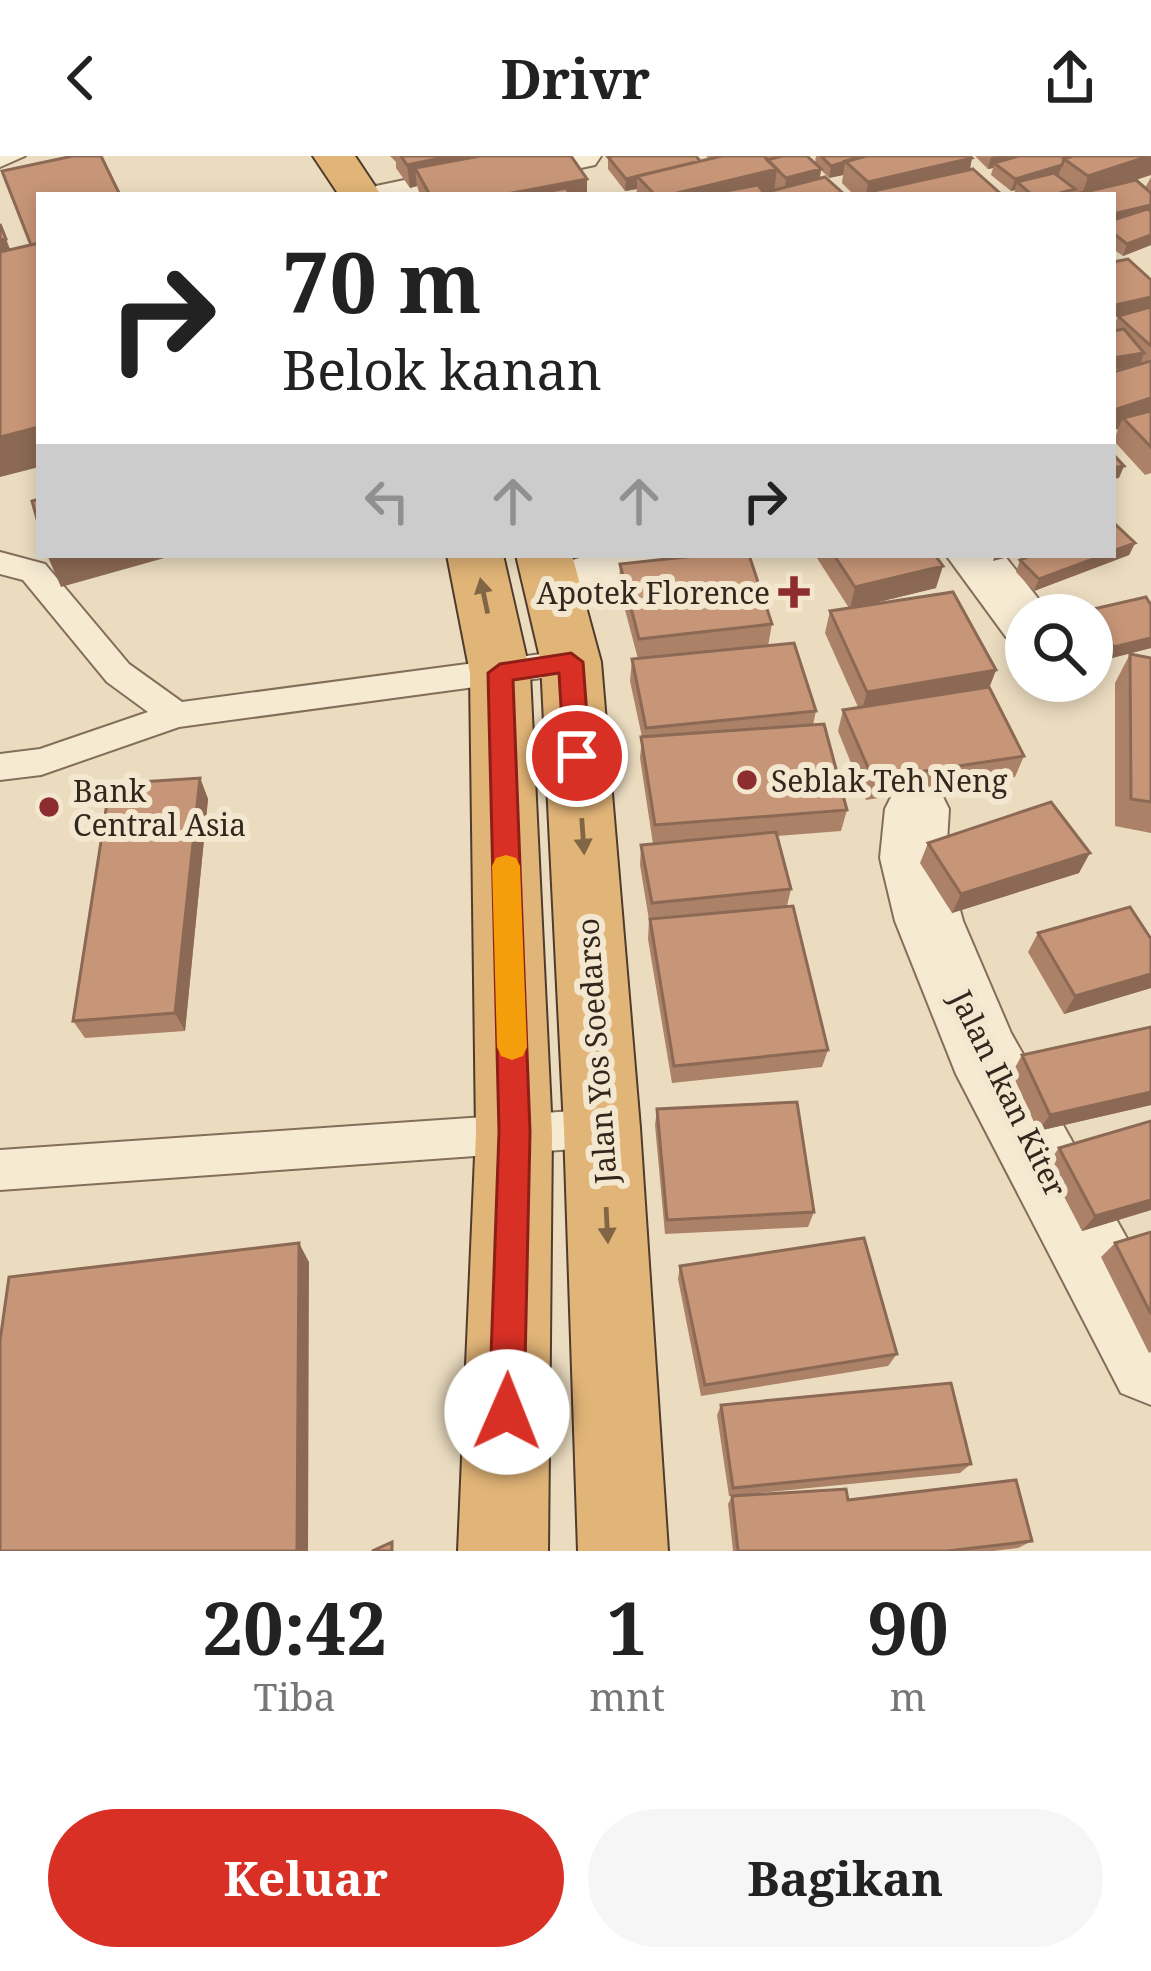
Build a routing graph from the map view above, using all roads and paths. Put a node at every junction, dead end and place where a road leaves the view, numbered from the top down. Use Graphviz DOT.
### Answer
graph roads {
  1 [pos="14,156"];
  2 [pos="334,156"];
  3 [pos="580,156"];
  4 [pos="0,160"];
  5 [pos="358,192"];
  6 [pos="406,192"];
  7 [pos="476,558"];
  8 [pos="650,558"];
  9 [pos="976,558"];
  10 [pos="0,563"];
  11 [pos="548,570"];
  12 [pos="1005,595"];
  13 [pos="571,662"];
  14 [pos="500,673"];
  15 [pos="177,716"];
  16 [pos="0,767"];
  17 [pos="916,809"];
  18 [pos="602,1128"];
  19 [pos="514,1132"];
  20 [pos="0,1170"];
  21 [pos="1151,1363"];
  22 [pos="503,1551"];
  23 [pos="623,1551"];
  1 -- 4 [label="lane"];
  2 -- 5 [label="highway"];
  3 -- 6 [label="street"];
  14 -- 7 [label="highway, one-way"];
  8 -- 11 [label="street"];
  9 -- 12 [label="street"];
  10 -- 15 [label="lane"];
  11 -- 13 [label="highway, Jalan Yos Soedarso"];
  13 -- 14 [label="lane"];
  13 -- 18 [label="highway, Jalan Yos Soedarso, one-way"];
  14 -- 15 [label="lane"];
  14 -- 19 [label="highway"];
  15 -- 16 [label="lane"];
  17 -- 21 [label="street, Jalan Ikan Kiter"];
  18 -- 19 [label="lane"];
  18 -- 23 [label="highway, Jalan Yos Soedarso, one-way"];
  19 -- 20 [label="lane"];
  19 -- 22 [label="highway"];
}
